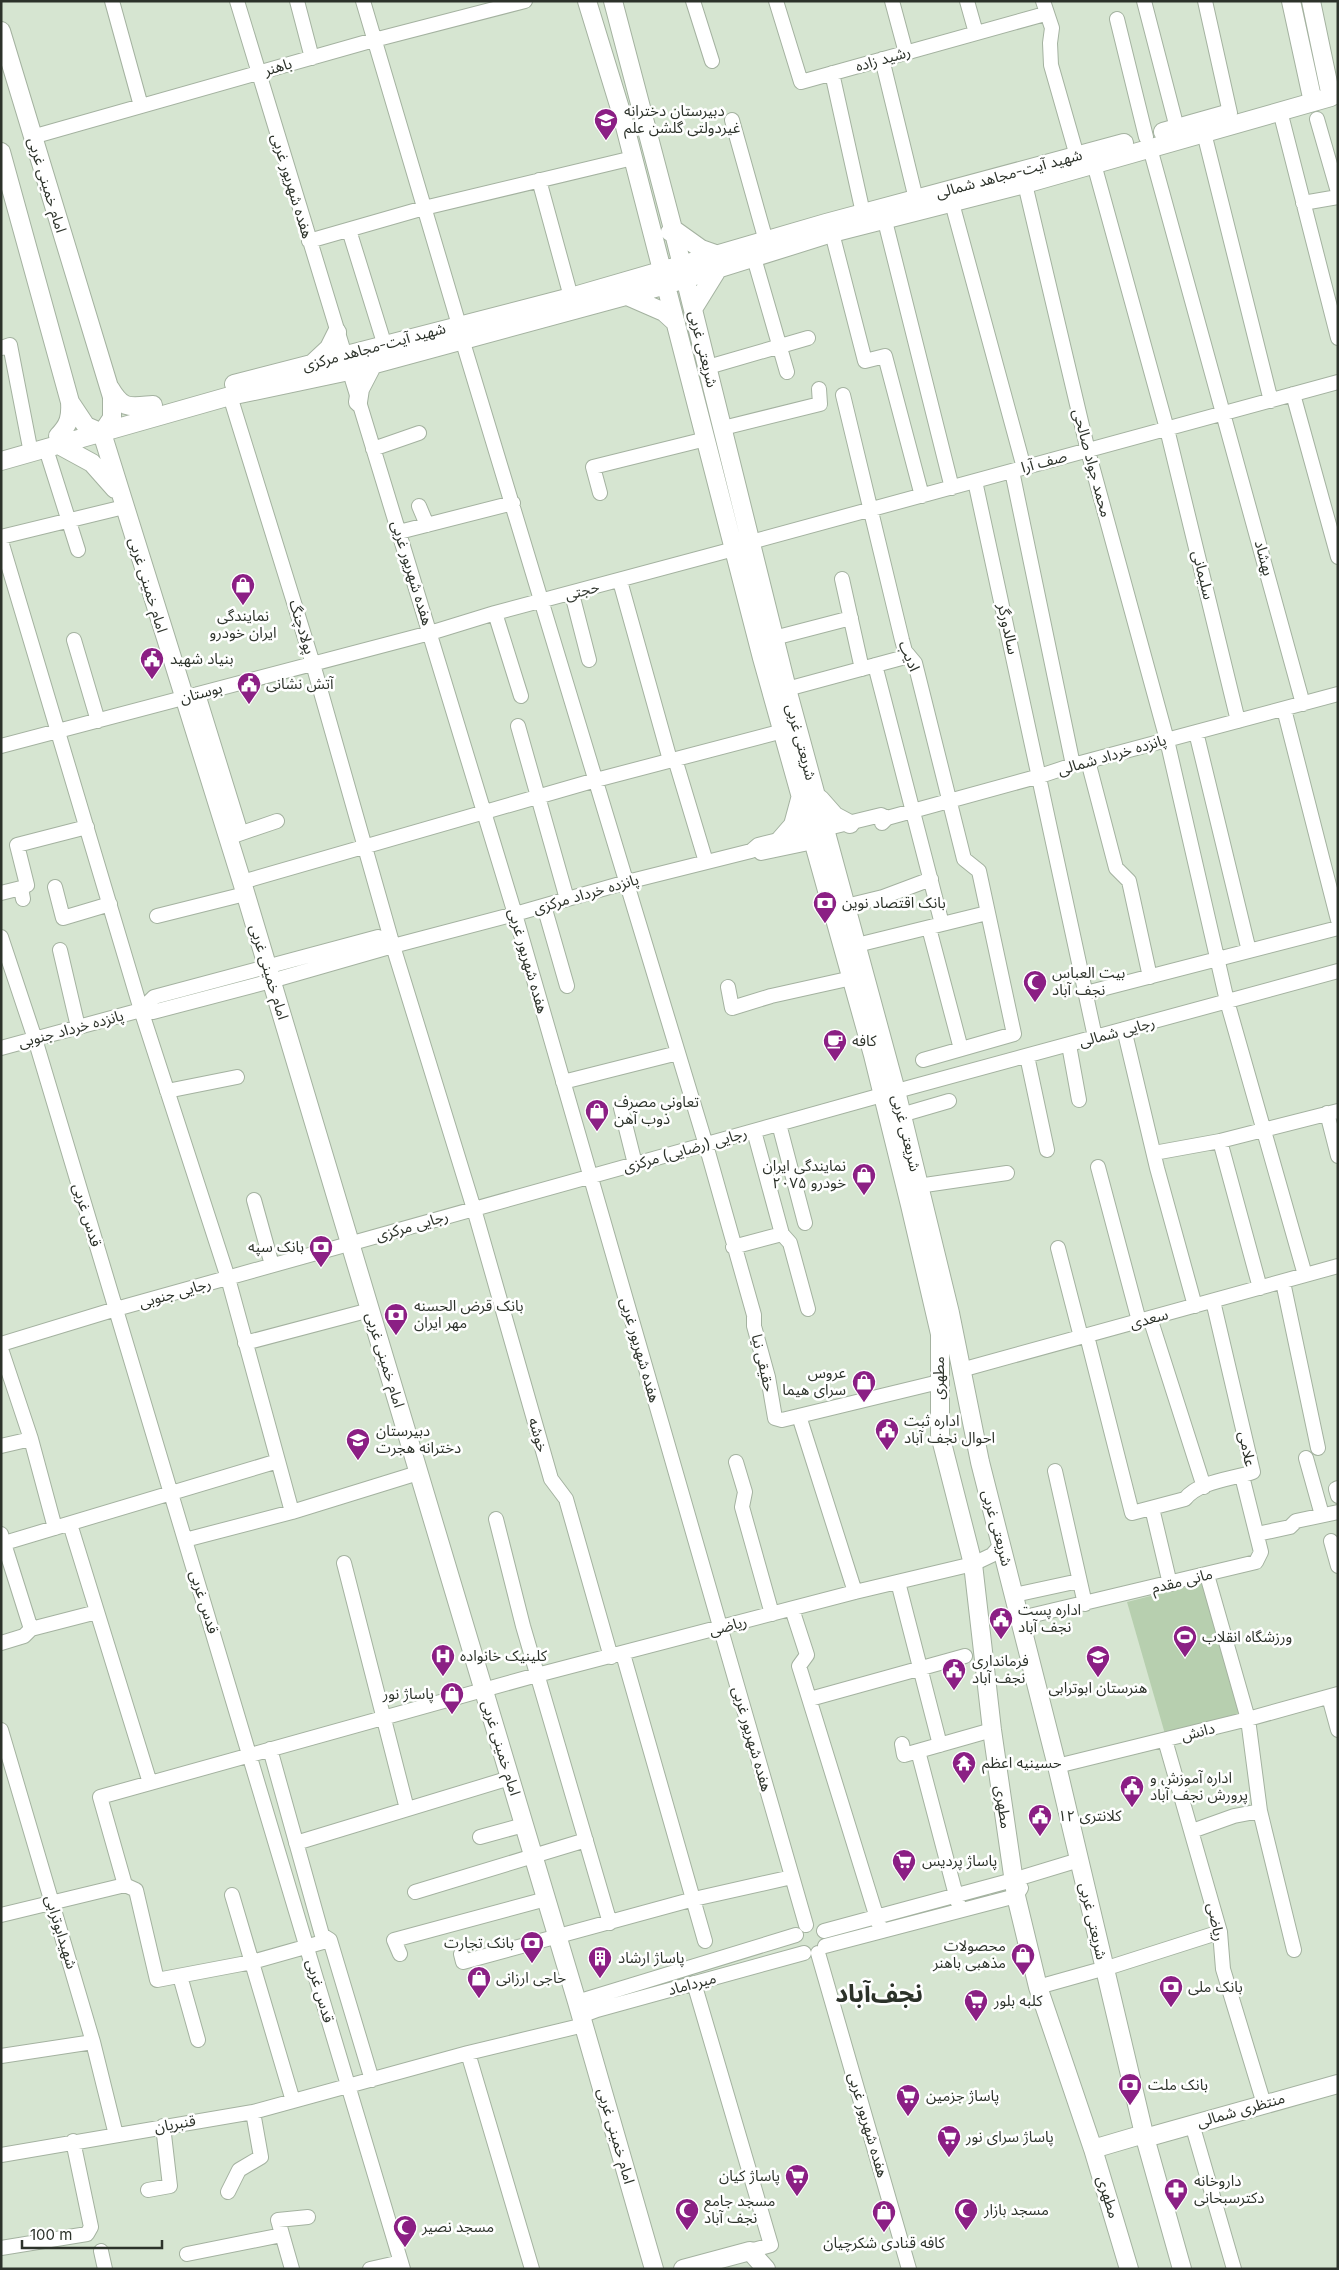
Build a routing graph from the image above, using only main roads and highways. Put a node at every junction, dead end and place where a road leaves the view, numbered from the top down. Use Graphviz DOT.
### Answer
graph roads {
  1 [pos="588,1"];
  2 [pos="614,1"];
  3 [pos="1291,1"];
  4 [pos="1311,1"];
  5 [pos="1,31"];
  6 [pos="1334,90"];
  7 [pos="1313,104"];
  8 [pos="1148,142"];
  9 [pos="1,152"];
  10 [pos="673,229"];
  11 [pos="654,235"];
  12 [pos="726,259"];
  13 [pos="683,272"];
  14 [pos="664,278"];
  15 [pos="625,296"];
  16 [pos="693,310"];
  17 [pos="676,323"];
  18 [pos="460,332"];
  19 [pos="376,353"];
  20 [pos="312,364"];
  21 [pos="347,364"];
  22 [pos="110,391"];
  23 [pos="358,402"];
  24 [pos="153,405"];
  25 [pos="112,418"];
  26 [pos="84,419"];
  27 [pos="45,446"];
  28 [pos="1,452"];
  29 [pos="1,461"];
  30 [pos="123,503"];
  31 [pos="807,792"];
  32 [pos="850,824"];
  33 [pos="820,836"];
  34 [pos="780,840"];
  35 [pos="889,1093"];
  36 [pos="940,1334"];
  37 [pos="1338,2084"];
  38 [pos="1145,2138"];
  39 [pos="1094,2152"];
  40 [pos="654,2269"];
  41 [pos="683,2269"];
  42 [pos="766,2269"];
  43 [pos="1129,2269"];
  44 [pos="1182,2269"];
  1 -- 11 [label="main road, شریعتی غربی"];
  2 -- 10 [label="main road, شریعتی غربی"];
  3 -- 7 [label="main road"];
  4 -- 6 [label="main road"];
  5 -- 22 [label="main road, امام خمینی غربی"];
  6 -- 7 [label="main road, شهید آیت-مجاهد شمالی"];
  7 -- 8 [label="main road, شهید آیت-مجاهد شمالی"];
  7 -- 8 [label="main road, شهید آیت-مجاهد شمالی"];
  8 -- 12 [label="main road, شهید آیت-مجاهد شمالی"];
  8 -- 12 [label="main road, شهید آیت-مجاهد شمالی"];
  9 -- 26 [label="main road"];
  10 -- 11 [label="main road"];
  10 -- 12 [label="main road"];
  10 -- 13 [label="main road, شریعتی غربی"];
  11 -- 14 [label="main road, شریعتی غربی"];
  12 -- 13 [label="main road, شهید آیت-مجاهد شمالی"];
  12 -- 16 [label="main road"];
  13 -- 14 [label="main road, شهید آیت-مجاهد شمالی"];
  13 -- 16 [label="main road, شریعتی غربی"];
  14 -- 15 [label="main road, شهید آیت-مجاهد مرکزی"];
  14 -- 17 [label="main road, شریعتی غربی"];
  14 -- 18 [label="main road, شهید آیت-مجاهد مرکزی"];
  15 -- 17 [label="main road"];
  15 -- 18 [label="main road, شهید آیت-مجاهد مرکزی"];
  16 -- 31 [label="main road, شریعتی غربی"];
  17 -- 31 [label="main road, شریعتی غربی"];
  18 -- 19 [label="main road, شهید آیت-مجاهد مرکزی"];
  19 -- 20 [label="main road"];
  19 -- 21 [label="main road, شهید آیت-مجاهد مرکزی"];
  19 -- 23 [label="main road"];
  20 -- 21 [label="main road, شهید آیت-مجاهد مرکزی"];
  20 -- 24 [label="main road, شهید آیت-مجاهد مرکزی"];
  21 -- 26 [label="main road, شهید آیت-مجاهد مرکزی"];
  22 -- 24 [label="main road"];
  22 -- 25 [label="main road"];
  24 -- 25 [label="main road, شهید آیت-مجاهد مرکزی"];
  25 -- 26 [label="main road, شهید آیت-مجاهد مرکزی"];
  26 -- 27 [label="main road"];
  26 -- 27 [label="main road"];
  26 -- 30 [label="main road, امام خمینی غربی"];
  27 -- 28 [label="main road"];
  27 -- 29 [label="main road"];
  27 -- 30 [label="main road"];
  30 -- 40 [label="main road, امام خمینی غربی"];
  31 -- 32 [label="main road"];
  31 -- 33 [label="main road, شریعتی غربی"];
  31 -- 34 [label="main road"];
  33 -- 35 [label="main road, شریعتی غربی"];
  33 -- 35 [label="main road, شریعتی غربی"];
  35 -- 36 [label="main road, شریعتی غربی"];
  35 -- 38 [label="main road, شریعتی غربی"];
  36 -- 39 [label="main road, مطهری"];
  37 -- 38 [label="main road, منتظری شمالی"];
  38 -- 39 [label="main road, منتظری شمالی"];
  38 -- 44 [label="main road, شریعتی غربی"];
  39 -- 43 [label="main road, مطهری"];
  41 -- 42 [label="main road"];
}
